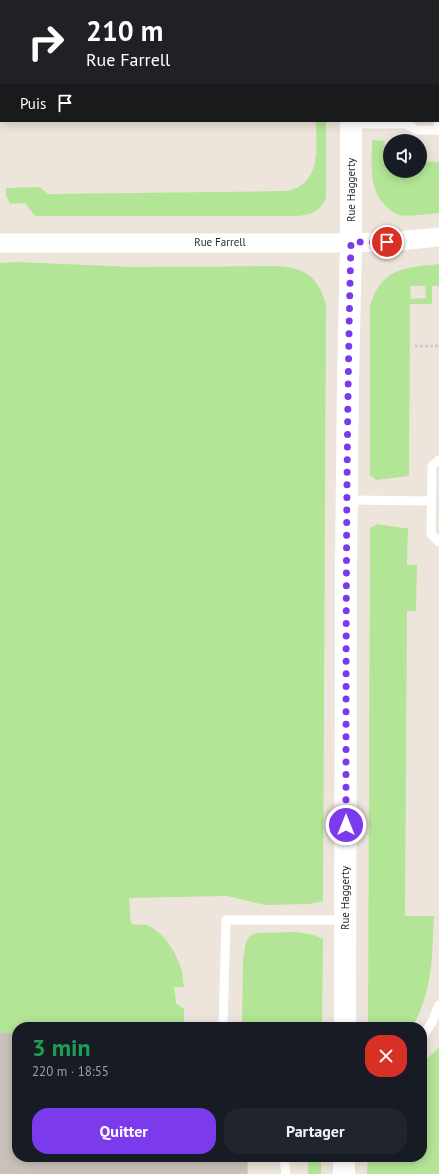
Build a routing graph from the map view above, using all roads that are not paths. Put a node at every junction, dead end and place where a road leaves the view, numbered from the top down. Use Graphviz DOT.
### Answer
graph roads {
  1 [pos="350,122"];
  2 [pos="407,122"];
  3 [pos="438,122"];
  4 [pos="439,237"];
  5 [pos="351,242"];
  6 [pos="0,243"];
  7 [pos="439,460"];
  8 [pos="346,500"];
  9 [pos="431,501"];
  10 [pos="435,534"];
  11 [pos="439,542"];
  12 [pos="346,920"];
  13 [pos="439,1004"];
  14 [pos="223,1022"];
  15 [pos="345,1022"];
  16 [pos="427,1030"];
  17 [pos="285,1162"];
  18 [pos="344,1162"];
  19 [pos="286,1174"];
  20 [pos="344,1174"];
  1 -- 2 [label="lane"];
  1 -- 5 [label="street, Rue Haggerty"];
  2 -- 3 [label="lane"];
  4 -- 5 [label="street, Rue Farrell"];
  5 -- 6 [label="street, Rue Farrell"];
  5 -- 8 [label="street, Rue Haggerty"];
  7 -- 9 [label="lane"];
  8 -- 9 [label="lane"];
  8 -- 12 [label="street, Rue Haggerty"];
  9 -- 10 [label="lane"];
  10 -- 11 [label="lane"];
  12 -- 14 [label="lane"];
  12 -- 15 [label="street, Rue Haggerty"];
  13 -- 16 [label="lane"];
  17 -- 19 [label="lane"];
  18 -- 20 [label="street"];
}
